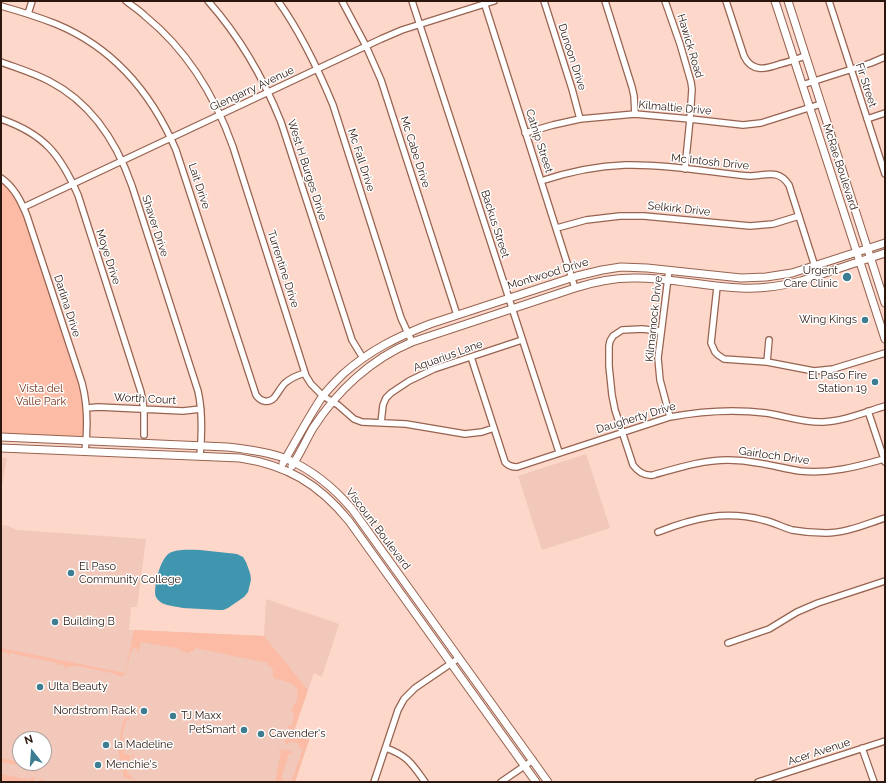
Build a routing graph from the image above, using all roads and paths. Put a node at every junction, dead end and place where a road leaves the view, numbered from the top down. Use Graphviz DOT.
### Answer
graph roads {
  1 [pos="32,1"];
  2 [pos="126,1"];
  3 [pos="208,1"];
  4 [pos="278,1"];
  5 [pos="342,1"];
  6 [pos="412,1"];
  7 [pos="494,1"];
  8 [pos="544,1"];
  9 [pos="605,1"];
  10 [pos="665,1"];
  11 [pos="726,1"];
  12 [pos="774,1"];
  13 [pos="788,1"];
  14 [pos="829,1"];
  15 [pos="484,2"];
  16 [pos="1,6"];
  17 [pos="28,14"];
  18 [pos="420,24"];
  19 [pos="366,46"];
  20 [pos="805,56"];
  21 [pos="885,57"];
  22 [pos="794,60"];
  23 [pos="1,62"];
  24 [pos="317,69"];
  25 [pos="851,69"];
  26 [pos="814,81"];
  27 [pos="802,85"];
  28 [pos="268,92"];
  29 [pos="821,104"];
  30 [pos="809,108"];
  31 [pos="885,113"];
  32 [pos="635,114"];
  33 [pos="220,115"];
  34 [pos="580,119"];
  35 [pos="690,119"];
  36 [pos="867,119"];
  37 [pos="1,120"];
  38 [pos="525,133"];
  39 [pos="171,138"];
  40 [pos="122,161"];
  41 [pos="684,169"];
  42 [pos="885,174"];
  43 [pos="1,178"];
  44 [pos="541,181"];
  45 [pos="73,184"];
  46 [pos="24,207"];
  47 [pos="799,216"];
  48 [pos="557,228"];
  49 [pos="885,243"];
  50 [pos="867,249"];
  51 [pos="856,252"];
  52 [pos="885,253"];
  53 [pos="870,258"];
  54 [pos="860,262"];
  55 [pos="814,266"];
  56 [pos="669,270"];
  57 [pos="818,276"];
  58 [pos="572,277"];
  59 [pos="668,280"];
  60 [pos="717,287"];
  61 [pos="575,288"];
  62 [pos="509,298"];
  63 [pos="885,302"];
  64 [pos="874,304"];
  65 [pos="512,309"];
  66 [pos="457,315"];
  67 [pos="661,331"];
  68 [pos="408,332"];
  69 [pos="885,339"];
  70 [pos="522,340"];
  71 [pos="769,340"];
  72 [pos="412,342"];
  73 [pos="885,353"];
  74 [pos="471,357"];
  75 [pos="363,358"];
  76 [pos="767,362"];
  77 [pos="305,373"];
  78 [pos="323,396"];
  79 [pos="332,402"];
  80 [pos="885,406"];
  81 [pos="87,408"];
  82 [pos="144,409"];
  83 [pos="201,409"];
  84 [pos="868,411"];
  85 [pos="670,417"];
  86 [pos="381,423"];
  87 [pos="494,428"];
  88 [pos="622,432"];
  89 [pos="144,435"];
  90 [pos="1,437"];
  91 [pos="86,441"];
  92 [pos="201,446"];
  93 [pos="1,448"];
  94 [pos="84,450"];
  95 [pos="559,452"];
  96 [pos="200,456"];
  97 [pos="286,459"];
  98 [pos="884,460"];
  99 [pos="294,463"];
  100 [pos="280,468"];
  101 [pos="289,471"];
  102 [pos="885,518"];
  103 [pos="361,522"];
  104 [pos="353,527"];
  105 [pos="658,532"];
  106 [pos="885,581"];
  107 [pos="411,591"];
  108 [pos="403,597"];
  109 [pos="728,643"];
  110 [pos="459,658"];
  111 [pos="451,664"];
  112 [pos="885,741"];
  113 [pos="386,748"];
  114 [pos="862,748"];
  115 [pos="533,760"];
  116 [pos="524,766"];
  117 [pos="374,782"];
  118 [pos="425,782"];
  119 [pos="501,782"];
  120 [pos="536,782"];
  121 [pos="548,782"];
  122 [pos="758,782"];
  123 [pos="874,782"];
  1 -- 17 [label="street"];
  2 -- 33 [label="street, Turrentine Drive"];
  3 -- 28 [label="street, West H Burges Drive"];
  4 -- 24 [label="street, Mc Fall Drive"];
  5 -- 19 [label="street, Mc Cabe Drive"];
  6 -- 18 [label="street, Backus Street"];
  7 -- 15 [label="street, Glengarry Avenue"];
  8 -- 34 [label="street, Dunoon Drive"];
  9 -- 32 [label="street"];
  10 -- 35 [label="street, Hawick Road"];
  11 -- 22 [label="street"];
  12 -- 22 [label="main road, McRae Boulevard"];
  13 -- 20 [label="main road, McRae Boulevard"];
  14 -- 25 [label="street, Fir Street"];
  15 -- 18 [label="street, Glengarry Avenue"];
  15 -- 38 [label="street, Catnip Street"];
  16 -- 17 [label="street, Lait Drive"];
  17 -- 39 [label="street, Lait Drive"];
  18 -- 19 [label="street, Glengarry Avenue"];
  18 -- 62 [label="street, Backus Street"];
  19 -- 24 [label="street, Glengarry Avenue"];
  19 -- 66 [label="street, Mc Cabe Drive"];
  20 -- 22 [label="street"];
  20 -- 26 [label="main road, McRae Boulevard"];
  21 -- 25 [label="street"];
  22 -- 27 [label="main road, McRae Boulevard"];
  23 -- 40 [label="street, Shaver Drive"];
  24 -- 28 [label="street, Glengarry Avenue"];
  24 -- 68 [label="street, Mc Fall Drive"];
  25 -- 26 [label="street"];
  25 -- 36 [label="street, Fir Street"];
  26 -- 27 [label="street"];
  26 -- 29 [label="main road, McRae Boulevard"];
  27 -- 30 [label="main road, McRae Boulevard"];
  28 -- 33 [label="street, Glengarry Avenue"];
  28 -- 75 [label="street, West H Burges Drive"];
  29 -- 30 [label="street, Kilmaltie Drive"];
  29 -- 50 [label="main road, McRae Boulevard"];
  30 -- 35 [label="street, Kilmaltie Drive"];
  30 -- 51 [label="main road, McRae Boulevard"];
  31 -- 36 [label="street"];
  32 -- 34 [label="street, Kilmaltie Drive"];
  32 -- 35 [label="street, Kilmaltie Drive"];
  33 -- 39 [label="street, Glengarry Avenue"];
  33 -- 77 [label="street, Turrentine Drive"];
  34 -- 38 [label="street, Kilmaltie Drive"];
  35 -- 41 [label="street, Hawick Road"];
  36 -- 42 [label="street, Fir Street"];
  37 -- 45 [label="street, Moye Drive"];
  38 -- 44 [label="street, Catnip Street"];
  39 -- 40 [label="street, Glengarry Avenue"];
  39 -- 77 [label="street, Lait Drive"];
  40 -- 45 [label="street, Glengarry Avenue"];
  40 -- 83 [label="street, Shaver Drive"];
  41 -- 44 [label="street, Mc Intosh Drive"];
  41 -- 47 [label="street, Mc Intosh Drive"];
  43 -- 46 [label="street, Darlina Drive"];
  44 -- 48 [label="street, Catnip Street"];
  45 -- 46 [label="street, Glengarry Avenue"];
  45 -- 82 [label="street, Moye Drive"];
  46 -- 81 [label="street, Darlina Drive"];
  47 -- 48 [label="street, Selkirk Drive"];
  47 -- 55 [label="street, Mc Intosh Drive"];
  48 -- 58 [label="street, Catnip Street"];
  49 -- 50 [label="main road, Montwood Drive"];
  50 -- 51 [label="main road, Montwood Drive"];
  50 -- 53 [label="main road, McRae Boulevard"];
  51 -- 54 [label="main road, McRae Boulevard"];
  51 -- 55 [label="main road, Montwood Drive"];
  52 -- 53 [label="main road, Montwood Drive"];
  53 -- 54 [label="main road, Montwood Drive"];
  53 -- 63 [label="main road, McRae Boulevard"];
  54 -- 57 [label="main road, Montwood Drive"];
  54 -- 64 [label="main road, McRae Boulevard"];
  55 -- 56 [label="main road, Montwood Drive"];
  55 -- 57 [label="street, Mc Intosh Drive"];
  56 -- 58 [label="main road, Montwood Drive"];
  56 -- 59 [label="street, Kilmarnock Drive"];
  57 -- 60 [label="main road, Montwood Drive"];
  58 -- 61 [label="street, Catnip Street"];
  58 -- 62 [label="main road, Montwood Drive"];
  59 -- 60 [label="main road, Montwood Drive"];
  59 -- 61 [label="main road, Montwood Drive"];
  59 -- 67 [label="street, Kilmarnock Drive"];
  60 -- 76 [label="street"];
  61 -- 65 [label="main road, Montwood Drive"];
  62 -- 65 [label="street, Backus Street"];
  62 -- 66 [label="main road, Montwood Drive"];
  63 -- 64 [label="main road"];
  64 -- 69 [label="main road, McRae Boulevard"];
  65 -- 70 [label="street, Backus Street"];
  65 -- 72 [label="main road, Montwood Drive"];
  66 -- 68 [label="main road, Montwood Drive"];
  67 -- 85 [label="street, Kilmarnock Drive"];
  67 -- 88 [label="street, Gairloch Drive"];
  68 -- 72 [label="street, Mc Fall Drive"];
  68 -- 75 [label="main road, Montwood Drive"];
  70 -- 74 [label="street, Aquarius Lane"];
  70 -- 95 [label="street, Backus Street"];
  71 -- 76 [label="street"];
  72 -- 79 [label="main road, Montwood Drive"];
  73 -- 76 [label="street"];
  74 -- 86 [label="street, Aquarius Lane"];
  74 -- 87 [label="street, Daugherty Drive"];
  75 -- 78 [label="main road, Montwood Drive"];
  77 -- 78 [label="street, Turrentine Drive"];
  78 -- 79 [label="street, Turrentine Drive"];
  78 -- 97 [label="main road, Montwood Drive"];
  79 -- 86 [label="street, Turrentine Drive"];
  79 -- 99 [label="main road, Montwood Drive"];
  80 -- 84 [label="street, Daugherty Drive"];
  81 -- 82 [label="street, Worth Court"];
  81 -- 91 [label="street, Darlina Drive"];
  82 -- 83 [label="street, Worth Court"];
  82 -- 89 [label="street, Moye Drive"];
  83 -- 92 [label="street, Shaver Drive"];
  84 -- 85 [label="street, Daugherty Drive"];
  84 -- 98 [label="street"];
  85 -- 88 [label="street, Daugherty Drive"];
  86 -- 87 [label="street, Turrentine Drive"];
  87 -- 95 [label="street, Daugherty Drive"];
  88 -- 95 [label="street, Daugherty Drive"];
  88 -- 98 [label="street, Gairloch Drive"];
  90 -- 91 [label="main road, Viscount Boulevard"];
  91 -- 92 [label="main road, Viscount Boulevard"];
  91 -- 94 [label="street, Darlina Drive"];
  92 -- 96 [label="street, Shaver Drive"];
  92 -- 97 [label="main road, Viscount Boulevard"];
  93 -- 94 [label="main road, Viscount Boulevard"];
  94 -- 96 [label="main road, Viscount Boulevard"];
  96 -- 100 [label="main road, Viscount Boulevard"];
  97 -- 99 [label="main road, Viscount Boulevard"];
  97 -- 100 [label="main road, Montwood Drive"];
  99 -- 101 [label="main road, Montwood Drive"];
  99 -- 103 [label="main road, Viscount Boulevard"];
  100 -- 101 [label="main road, Viscount Boulevard"];
  101 -- 104 [label="main road, Viscount Boulevard"];
  102 -- 105 [label="street"];
  103 -- 104 [label="main road"];
  103 -- 107 [label="main road, Viscount Boulevard"];
  104 -- 108 [label="main road, Viscount Boulevard"];
  106 -- 109 [label="street"];
  107 -- 108 [label="main road"];
  107 -- 110 [label="main road, Viscount Boulevard"];
  108 -- 111 [label="main road, Viscount Boulevard"];
  110 -- 111 [label="street"];
  110 -- 115 [label="main road, Viscount Boulevard"];
  111 -- 113 [label="street"];
  111 -- 116 [label="main road, Viscount Boulevard"];
  112 -- 114 [label="street, Acer Avenue"];
  113 -- 117 [label="street"];
  113 -- 118 [label="street"];
  114 -- 122 [label="street, Acer Avenue"];
  114 -- 123 [label="street"];
  115 -- 116 [label="street"];
  115 -- 121 [label="main road, Viscount Boulevard"];
  116 -- 119 [label="street"];
  116 -- 120 [label="main road, Viscount Boulevard"];
}
